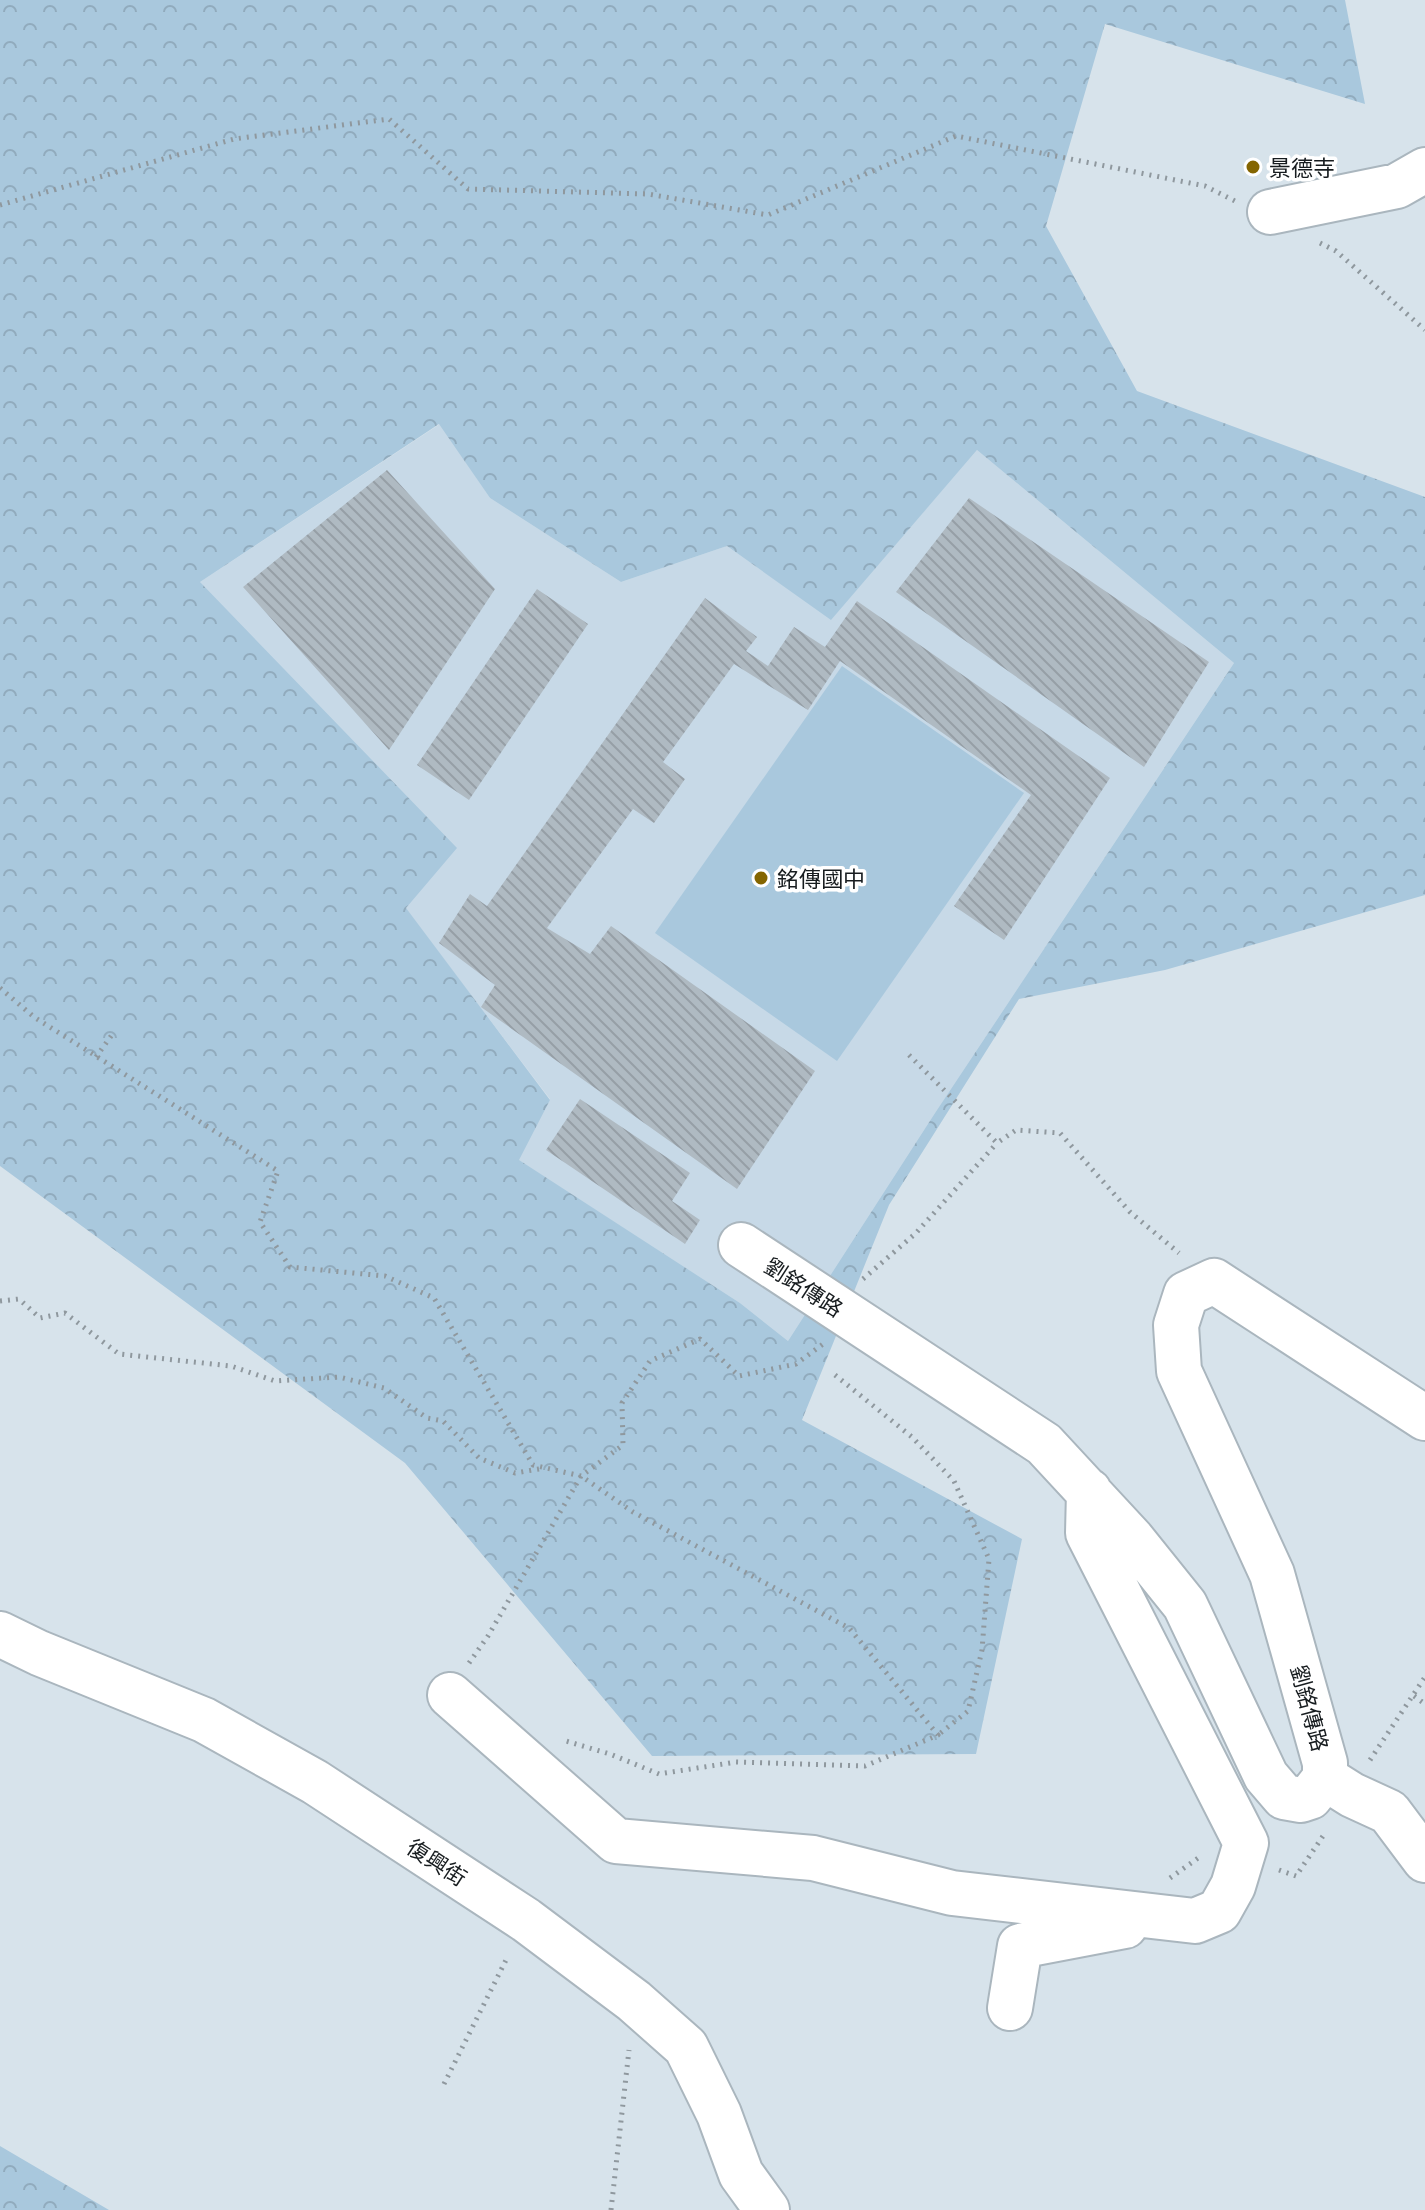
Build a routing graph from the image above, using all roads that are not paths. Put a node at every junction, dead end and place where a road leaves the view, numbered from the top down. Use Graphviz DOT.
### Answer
graph roads {
  1 [pos="1425,170"];
  2 [pos="1257,209"];
  3 [pos="741,1245"];
  4 [pos="1425,1418"];
  5 [pos="1089,1491"];
  6 [pos="0,1634"];
  7 [pos="450,1695"];
  8 [pos="1325,1778"];
  9 [pos="1425,1860"];
  10 [pos="1168,1917"];
  11 [pos="1010,2008"];
  12 [pos="767,2210"];
  1 -- 2 [label="street"];
  3 -- 5 [label="street, 劉銘傳路"];
  4 -- 8 [label="street, 劉銘傳路"];
  5 -- 8 [label="street, 劉銘傳路"];
  5 -- 10 [label="street"];
  6 -- 12 [label="street, 復興街"];
  7 -- 10 [label="street"];
  8 -- 9 [label="street"];
  10 -- 11 [label="street"];
}
